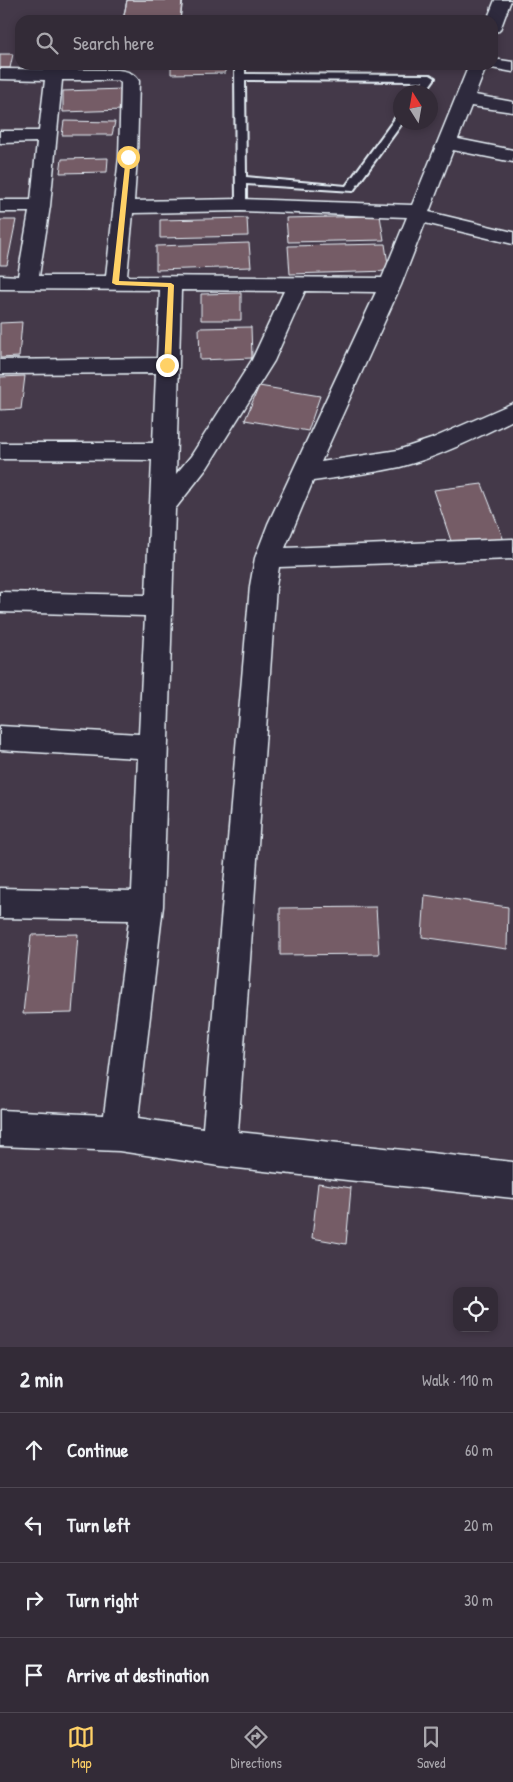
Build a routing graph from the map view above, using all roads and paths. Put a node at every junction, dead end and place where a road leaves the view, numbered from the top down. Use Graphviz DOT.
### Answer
graph roads {
  1 [pos="504,0"];
  2 [pos="498,15"];
  3 [pos="498,65"];
  4 [pos="513,67"];
  5 [pos="240,70"];
  6 [pos="476,70"];
  7 [pos="0,74"];
  8 [pos="54,74"];
  9 [pos="240,77"];
  10 [pos="425,85"];
  11 [pos="464,99"];
  12 [pos="513,107"];
  13 [pos="393,129"];
  14 [pos="48,136"];
  15 [pos="0,137"];
  16 [pos="447,143"];
  17 [pos="513,156"];
  18 [pos="241,180"];
  19 [pos="241,205"];
  20 [pos="0,206"];
  21 [pos="40,206"];
  22 [pos="124,207"];
  23 [pos="419,213"];
  24 [pos="513,238"];
  25 [pos="28,281"];
  26 [pos="0,282"];
  27 [pos="116,283"];
  28 [pos="171,285"];
  29 [pos="390,285"];
  30 [pos="297,286"];
  31 [pos="167,365"];
  32 [pos="0,367"];
  33 [pos="513,410"];
  34 [pos="0,451"];
  35 [pos="164,452"];
  36 [pos="305,473"];
  37 [pos="162,508"];
  38 [pos="513,549"];
  39 [pos="268,558"];
  40 [pos="0,602"];
  41 [pos="158,606"];
  42 [pos="0,738"];
  43 [pos="153,747"];
  44 [pos="0,903"];
  45 [pos="147,906"];
  46 [pos="0,1128"];
  47 [pos="118,1133"];
  48 [pos="218,1148"];
  49 [pos="513,1180"];
  1 -- 2 [label="street"];
  3 -- 4 [label="street"];
  5 -- 9 [label="lane"];
  6 -- 11 [label="street"];
  7 -- 8 [label="street"];
  8 -- 14 [label="street"];
  8 -- 22 [label="street"];
  9 -- 10 [label="lane"];
  9 -- 18 [label="lane"];
  11 -- 12 [label="street"];
  11 -- 16 [label="street"];
  13 -- 18 [label="lane"];
  14 -- 15 [label="street"];
  14 -- 21 [label="street"];
  16 -- 17 [label="street"];
  16 -- 23 [label="street"];
  18 -- 19 [label="lane"];
  19 -- 22 [label="street"];
  19 -- 23 [label="street"];
  20 -- 21 [label="street"];
  21 -- 25 [label="street"];
  22 -- 27 [label="street"];
  23 -- 24 [label="street"];
  23 -- 29 [label="street"];
  25 -- 26 [label="street"];
  25 -- 27 [label="street"];
  27 -- 28 [label="street"];
  28 -- 30 [label="street"];
  28 -- 31 [label="street"];
  29 -- 30 [label="street"];
  29 -- 36 [label="street"];
  30 -- 37 [label="street"];
  31 -- 32 [label="street"];
  31 -- 35 [label="street"];
  33 -- 36 [label="street"];
  34 -- 35 [label="street"];
  35 -- 37 [label="street"];
  36 -- 39 [label="street"];
  37 -- 41 [label="street"];
  38 -- 39 [label="street"];
  39 -- 48 [label="street"];
  40 -- 41 [label="street"];
  41 -- 43 [label="street"];
  42 -- 43 [label="street"];
  43 -- 45 [label="street"];
  44 -- 45 [label="street"];
  45 -- 47 [label="street"];
  46 -- 47 [label="street"];
  47 -- 48 [label="street"];
  48 -- 49 [label="street"];
}
